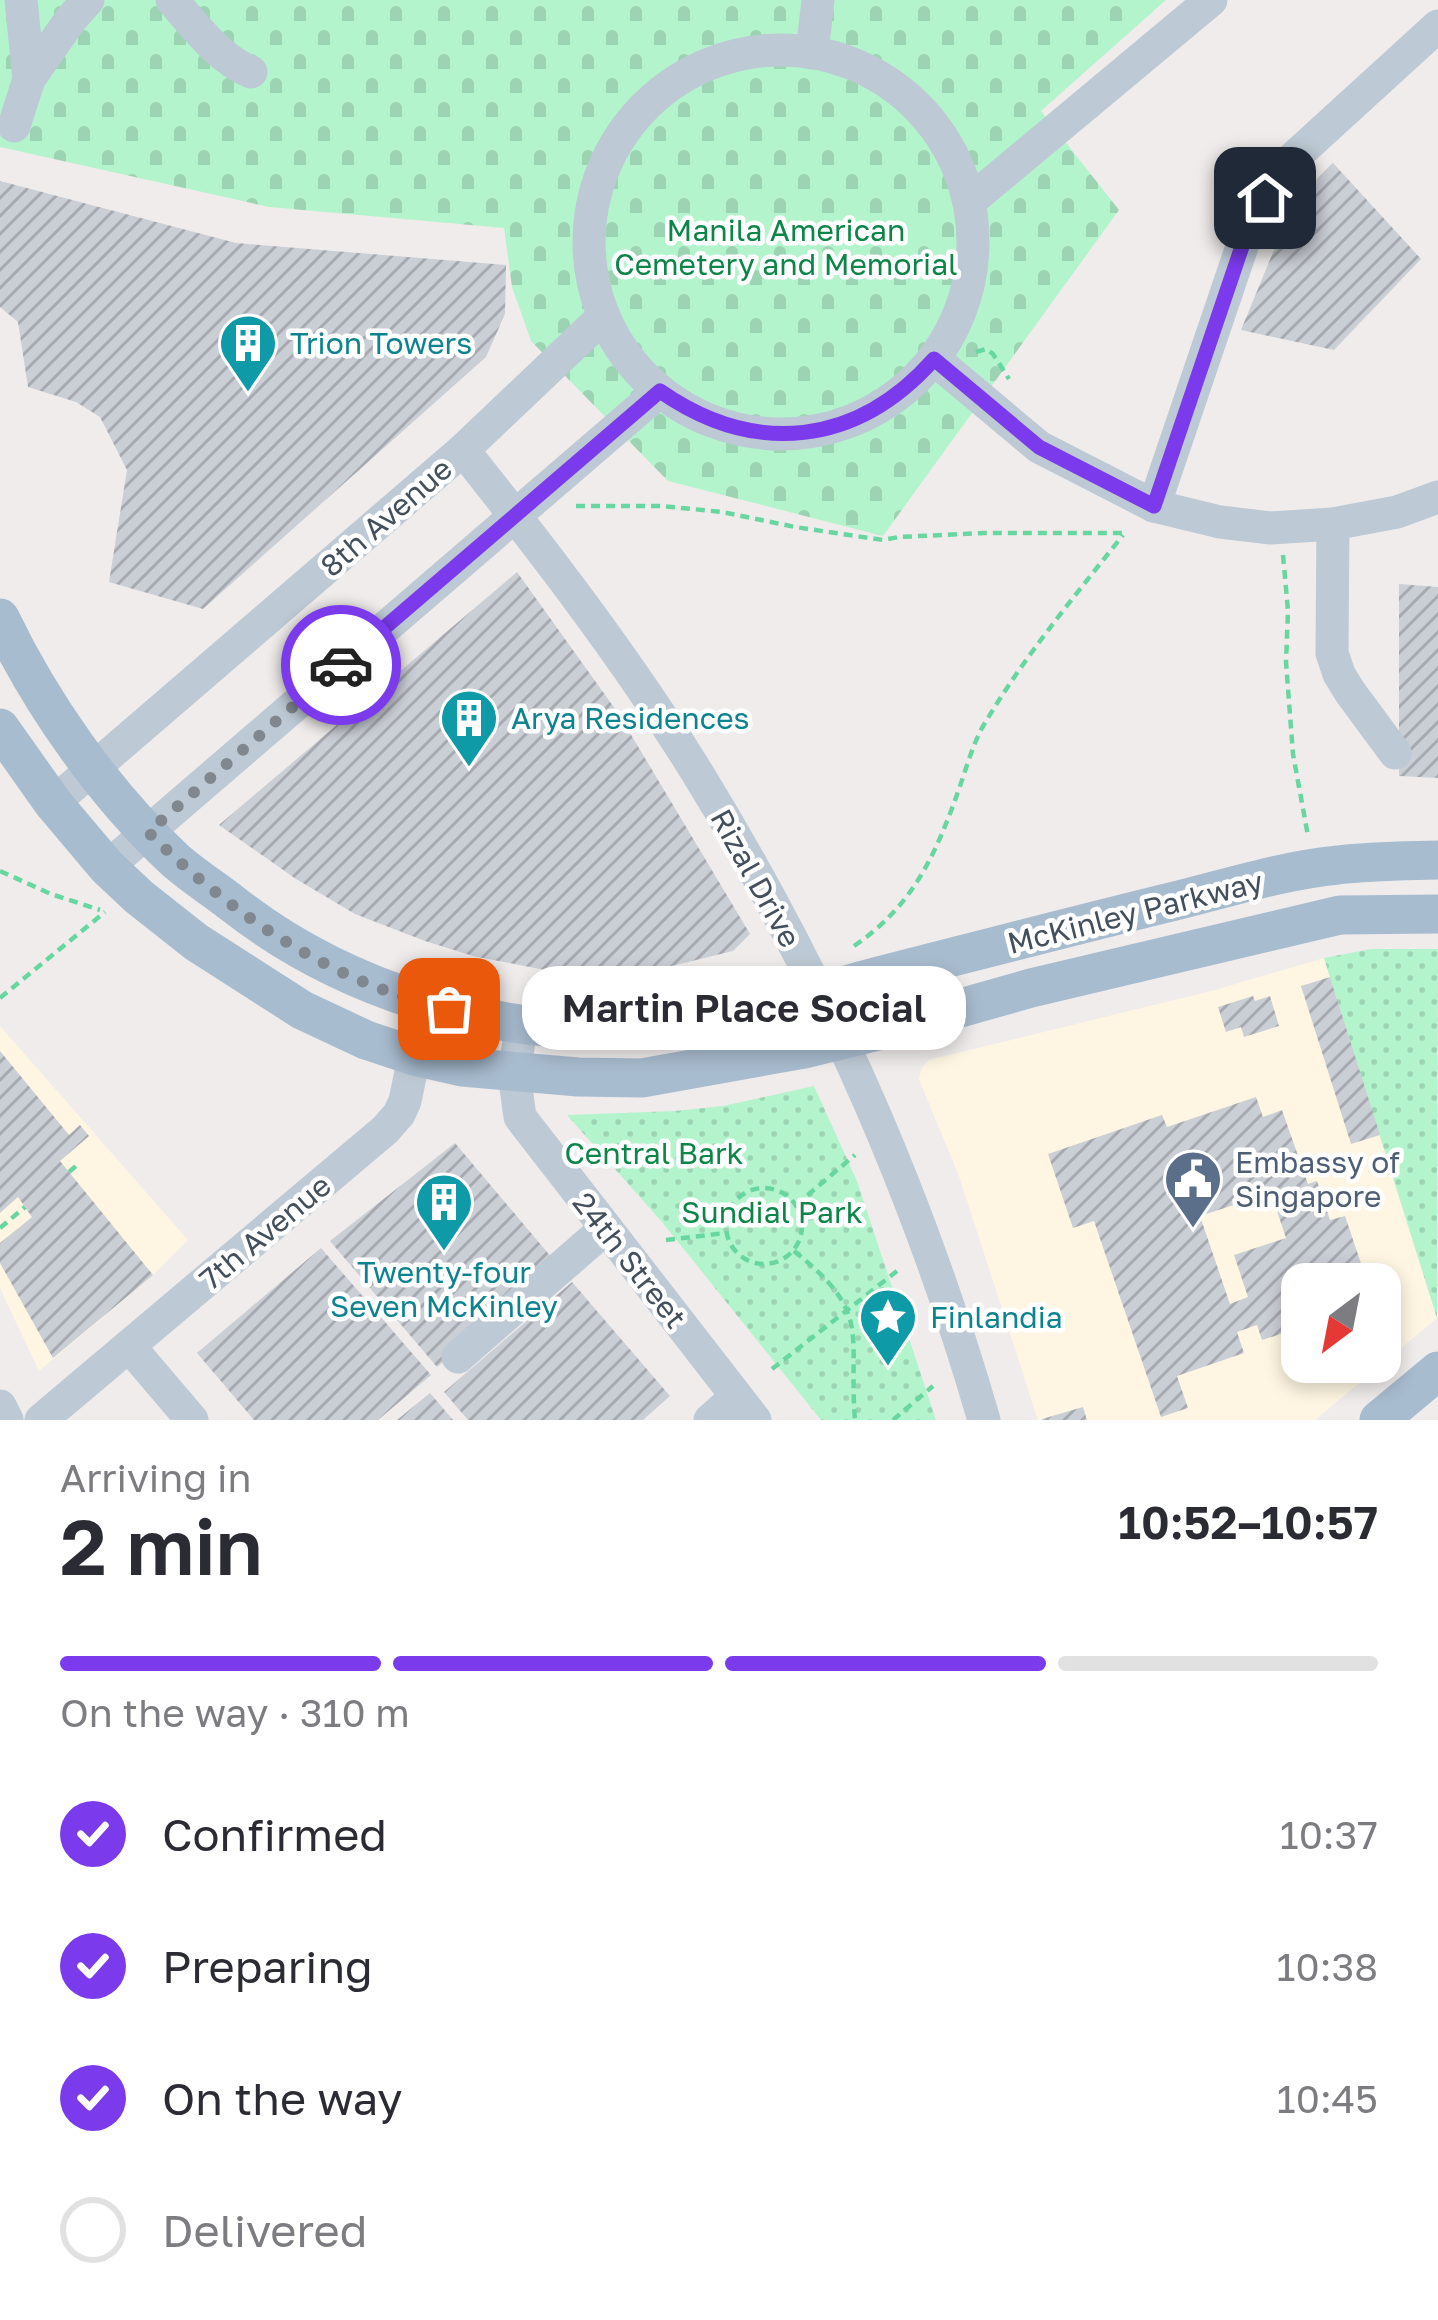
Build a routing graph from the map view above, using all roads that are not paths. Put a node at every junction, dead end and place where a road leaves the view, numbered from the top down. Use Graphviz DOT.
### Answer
graph roads {
  1 [pos="21,0"];
  2 [pos="88,0"];
  3 [pos="172,0"];
  4 [pos="818,0"];
  5 [pos="1211,0"];
  6 [pos="1438,26"];
  7 [pos="812,53"];
  8 [pos="251,72"];
  9 [pos="29,79"];
  10 [pos="14,126"];
  11 [pos="969,202"];
  12 [pos="604,316"];
  13 [pos="934,359"];
  14 [pos="660,391"];
  15 [pos="463,451"];
  16 [pos="1438,496"];
  17 [pos="1154,506"];
  18 [pos="514,515"];
  19 [pos="1333,524"];
  20 [pos="0,618"];
  21 [pos="0,728"];
  22 [pos="1395,753"];
  23 [pos="94,769"];
  24 [pos="53,803"];
  25 [pos="148,832"];
  26 [pos="1438,860"];
  27 [pos="107,867"];
  28 [pos="1438,914"];
  29 [pos="820,994"];
  30 [pos="425,1004"];
  31 [pos="522,1023"];
  32 [pos="843,1040"];
  33 [pos="414,1056"];
  34 [pos="514,1073"];
  35 [pos="606,1228"];
  36 [pos="129,1346"];
  37 [pos="458,1357"];
  38 [pos="1438,1371"];
  39 [pos="0,1406"];
  40 [pos="746,1409"];
  41 [pos="8,1420"];
  42 [pos="41,1420"];
  43 [pos="191,1420"];
  44 [pos="710,1420"];
  45 [pos="984,1420"];
  46 [pos="1379,1420"];
  1 -- 9 [label="street"];
  2 -- 9 [label="street"];
  3 -- 8 [label="street"];
  4 -- 7 [label="street"];
  5 -- 11 [label="street"];
  6 -- 17 [label="street"];
  7 -- 11 [label="street"];
  7 -- 12 [label="street"];
  9 -- 10 [label="street"];
  11 -- 13 [label="street"];
  12 -- 14 [label="street"];
  12 -- 15 [label="street, 8th Avenue"];
  13 -- 14 [label="street"];
  13 -- 17 [label="street"];
  14 -- 18 [label="street"];
  15 -- 18 [label="street, Rizal Drive"];
  15 -- 23 [label="street, 8th Avenue"];
  16 -- 19 [label="street"];
  17 -- 19 [label="street"];
  18 -- 25 [label="street"];
  18 -- 29 [label="street, Rizal Drive"];
  19 -- 22 [label="street"];
  20 -- 23 [label="main road, McKinley Parkway"];
  21 -- 24 [label="main road, McKinley Parkway"];
  23 -- 24 [label="street, 8th Avenue"];
  23 -- 25 [label="main road, McKinley Parkway"];
  24 -- 27 [label="main road, McKinley Parkway"];
  25 -- 27 [label="street"];
  25 -- 30 [label="main road, McKinley Parkway"];
  26 -- 29 [label="main road, McKinley Parkway"];
  27 -- 33 [label="main road, McKinley Parkway"];
  28 -- 32 [label="main road, McKinley Parkway"];
  29 -- 31 [label="main road, McKinley Parkway"];
  29 -- 32 [label="street, Rizal Drive"];
  30 -- 31 [label="main road, McKinley Parkway"];
  30 -- 33 [label="street, 7th Avenue"];
  31 -- 34 [label="street, 24th Street"];
  32 -- 34 [label="main road, McKinley Parkway"];
  32 -- 45 [label="street, Rizal Drive"];
  33 -- 34 [label="main road, McKinley Parkway"];
  33 -- 36 [label="street, 7th Avenue"];
  34 -- 35 [label="street, 24th Street"];
  35 -- 37 [label="street"];
  35 -- 40 [label="street, 24th Street"];
  36 -- 42 [label="street, 7th Avenue"];
  36 -- 43 [label="street"];
  38 -- 46 [label="main road"];
  39 -- 41 [label="street"];
  40 -- 44 [label="street"];
}
